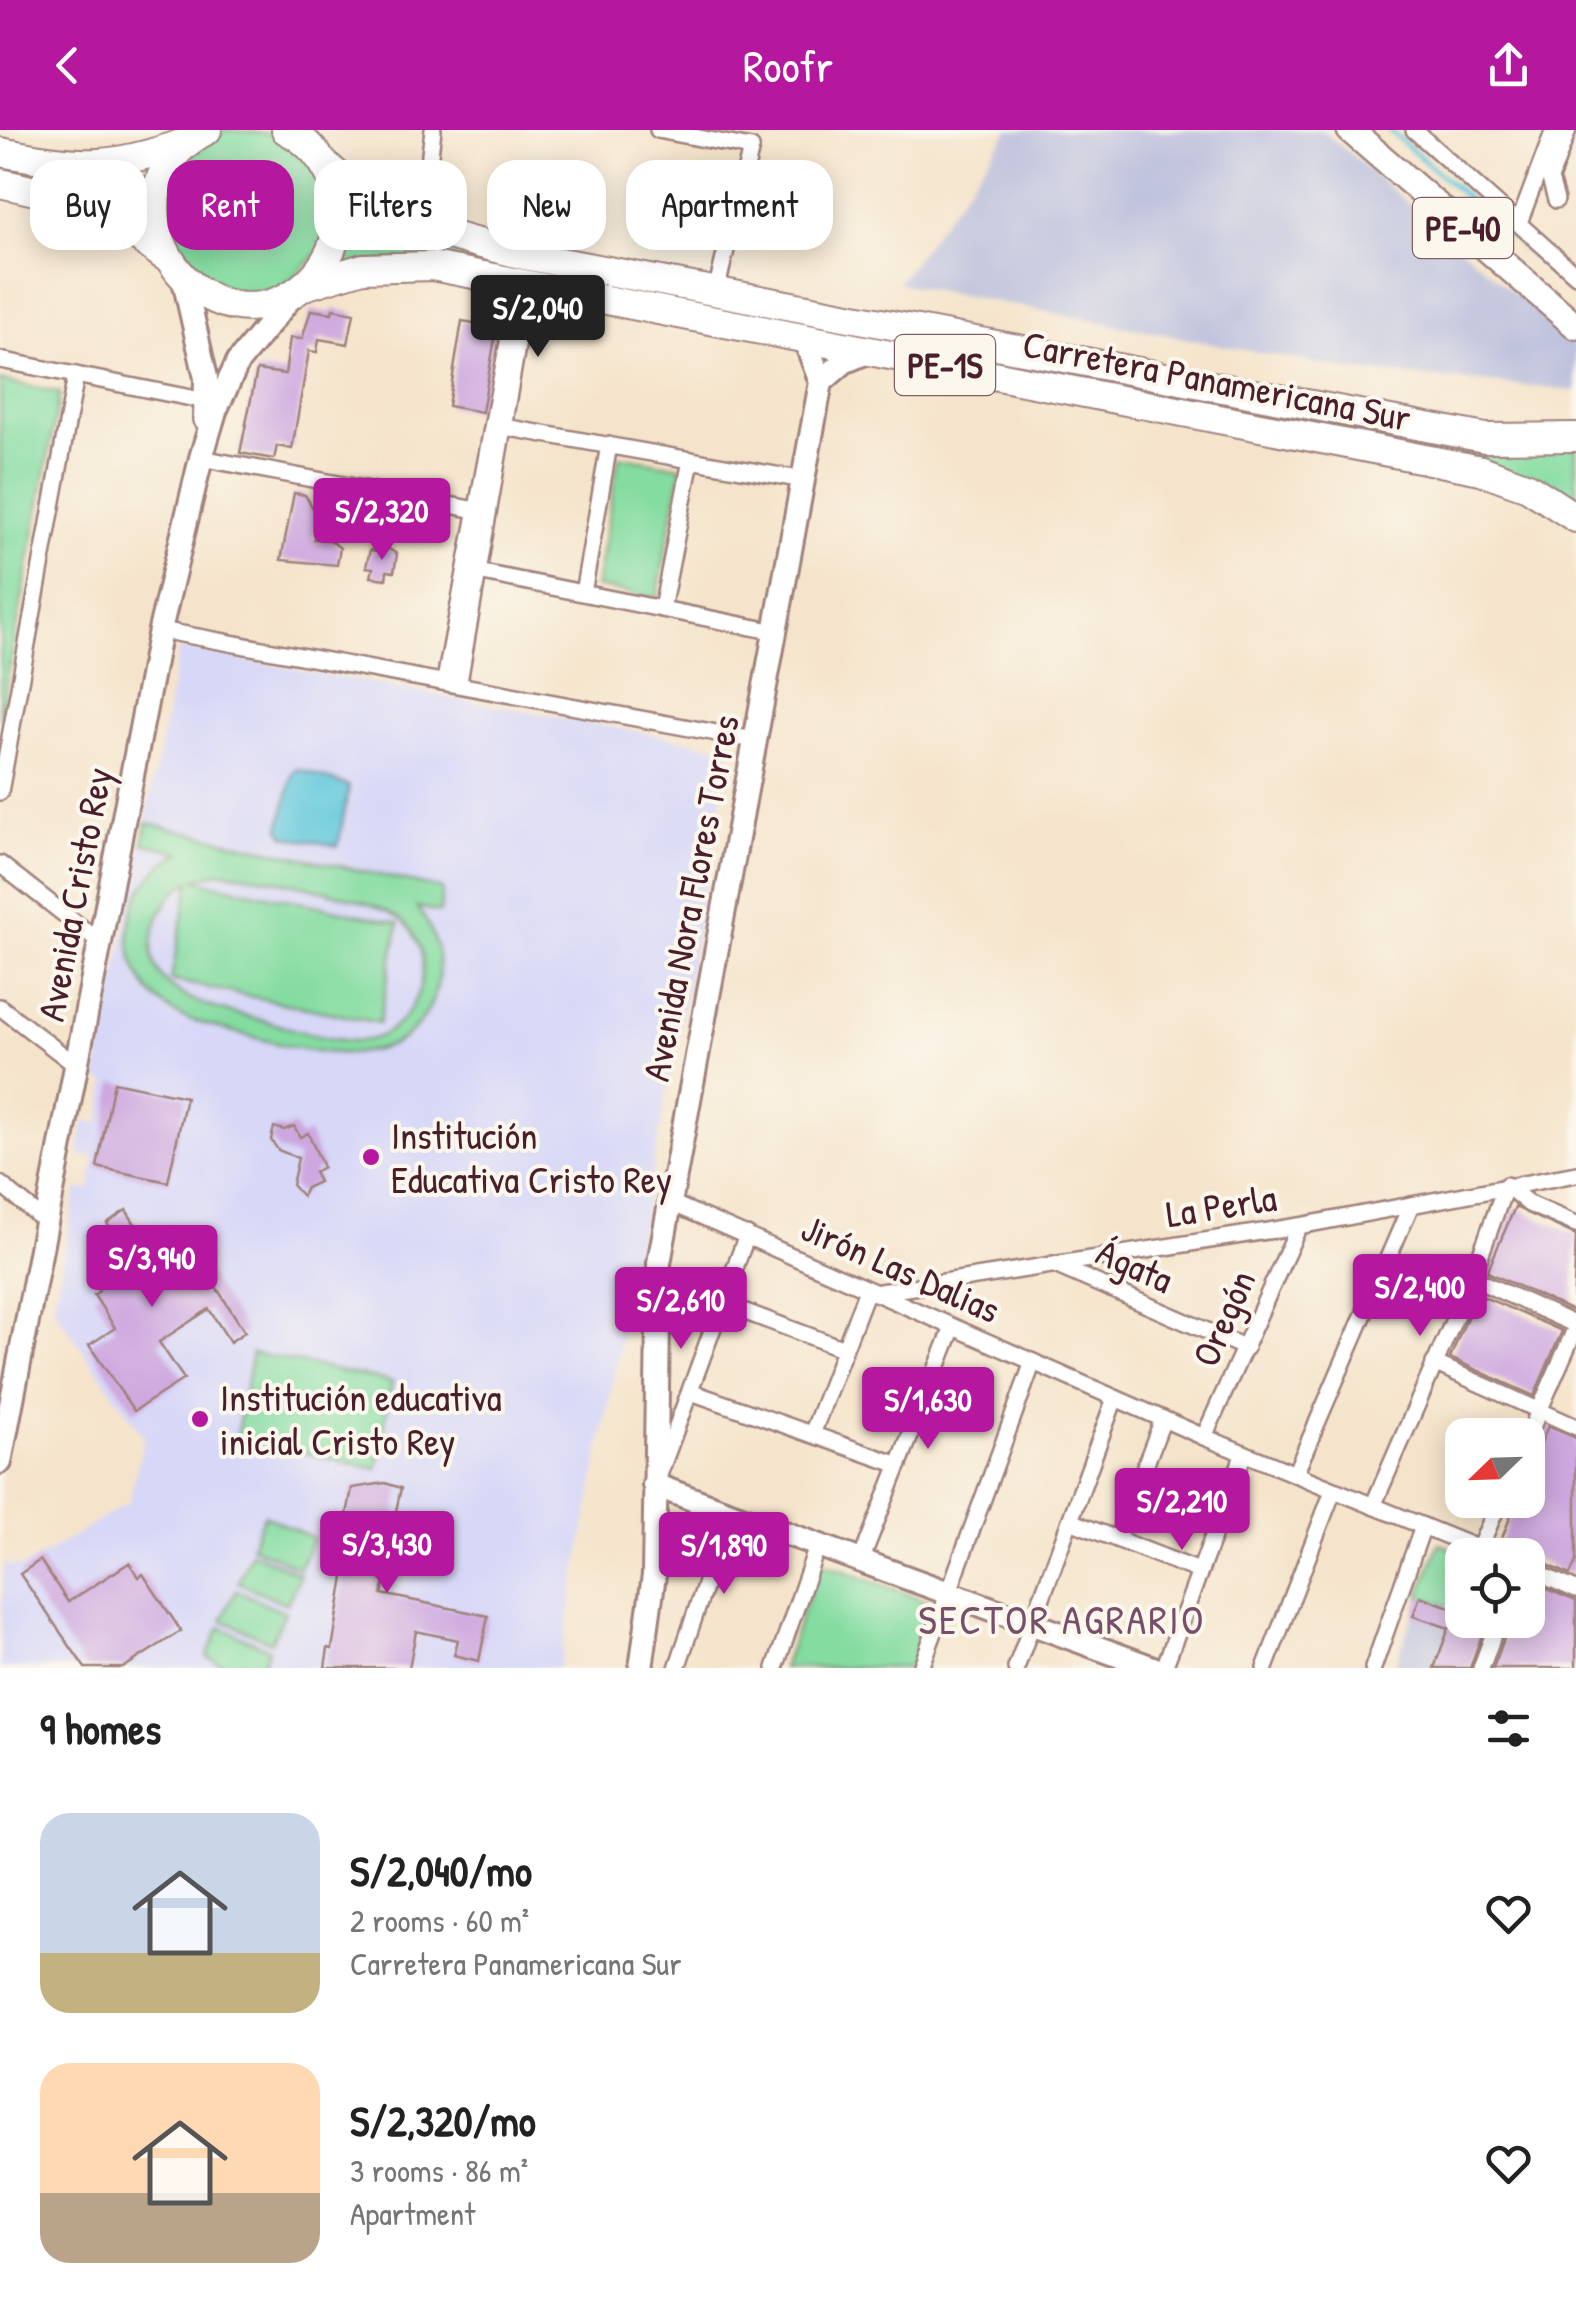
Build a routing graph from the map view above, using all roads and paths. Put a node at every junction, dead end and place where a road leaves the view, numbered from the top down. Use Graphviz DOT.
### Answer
graph roads {
  1 [pos="433,130"];
  2 [pos="658,130"];
  3 [pos="716,130"];
  4 [pos="1350,130"];
  5 [pos="1414,130"];
  6 [pos="1554,130"];
  7 [pos="1568,130"];
  8 [pos="200,133"];
  9 [pos="304,141"];
  10 [pos="751,148"];
  11 [pos="0,152"];
  12 [pos="326,160"];
  13 [pos="429,160"];
  14 [pos="0,183"];
  15 [pos="1556,200"];
  16 [pos="1520,220"];
  17 [pos="467,240"];
  18 [pos="176,269"];
  19 [pos="1576,276"];
  20 [pos="524,284"];
  21 [pos="300,288"];
  22 [pos="716,291"];
  23 [pos="1576,326"];
  24 [pos="937,333"];
  25 [pos="804,337"];
  26 [pos="872,350"];
  27 [pos="0,360"];
  28 [pos="930,362"];
  29 [pos="76,375"];
  30 [pos="821,382"];
  31 [pos="206,400"];
  32 [pos="504,427"];
  33 [pos="1576,437"];
  34 [pos="609,446"];
  35 [pos="201,458"];
  36 [pos="691,460"];
  37 [pos="804,480"];
  38 [pos="476,510"];
  39 [pos="1576,518"];
  40 [pos="478,572"];
  41 [pos="582,593"];
  42 [pos="662,609"];
  43 [pos="160,630"];
  44 [pos="776,632"];
  45 [pos="452,681"];
  46 [pos="755,740"];
  47 [pos="0,792"];
  48 [pos="0,864"];
  49 [pos="100,943"];
  50 [pos="0,1007"];
  51 [pos="77,1066"];
  52 [pos="1576,1174"];
  53 [pos="0,1184"];
  54 [pos="1506,1185"];
  55 [pos="668,1202"];
  56 [pos="1412,1205"];
  57 [pos="46,1222"];
  58 [pos="1576,1224"];
  59 [pos="1299,1226"];
  60 [pos="747,1235"];
  61 [pos="1053,1264"];
  62 [pos="1472,1278"];
  63 [pos="871,1292"];
  64 [pos="722,1304"];
  65 [pos="1576,1326"];
  66 [pos="954,1328"];
  67 [pos="1246,1348"];
  68 [pos="844,1349"];
  69 [pos="1033,1362"];
  70 [pos="1434,1363"];
  71 [pos="7,1386"];
  72 [pos="691,1392"];
  73 [pos="1115,1398"];
  74 [pos="1538,1410"];
  75 [pos="1535,1418"];
  76 [pos="1163,1419"];
  77 [pos="1576,1426"];
  78 [pos="812,1434"];
  79 [pos="1204,1437"];
  80 [pos="1244,1453"];
  81 [pos="0,1462"];
  82 [pos="899,1465"];
  83 [pos="1295,1474"];
  84 [pos="654,1485"];
  85 [pos="1333,1490"];
  86 [pos="1373,1506"];
  87 [pos="730,1511"];
  88 [pos="1070,1520"];
  89 [pos="1423,1526"];
  90 [pos="1452,1538"];
  91 [pos="1117,1539"];
  92 [pos="818,1544"];
  93 [pos="861,1560"];
  94 [pos="1199,1571"];
  95 [pos="1545,1575"];
  96 [pos="1575,1586"];
  97 [pos="947,1592"];
  98 [pos="1031,1623"];
  99 [pos="1492,1638"];
  100 [pos="1121,1662"];
  101 [pos="642,1668"];
  102 [pos="677,1668"];
  103 [pos="775,1668"];
  104 [pos="920,1668"];
  105 [pos="1016,1668"];
  106 [pos="1153,1668"];
  107 [pos="1164,1668"];
  108 [pos="1265,1668"];
  109 [pos="1373,1668"];
  110 [pos="1481,1668"];
  1 -- 13 [label="street"];
  2 -- 10 [label="street"];
  3 -- 10 [label="street"];
  4 -- 23 [label="main road, PE-40"];
  5 -- 16 [label="street"];
  6 -- 16 [label="street"];
  7 -- 15 [label="street"];
  8 -- 11 [label="highway"];
  8 -- 18 [label="highway"];
  9 -- 12 [label="highway, Carretera Panamericana Sur / PE-1S"];
  9 -- 21 [label="highway, PE-1S"];
  10 -- 22 [label="street"];
  14 -- 18 [label="highway, PE-1S"];
  16 -- 19 [label="street"];
  17 -- 22 [label="highway, Carretera Panamericana Sur / PE-1S"];
  18 -- 21 [label="highway, PE-1S"];
  18 -- 31 [label="street, Avenida Cristo Rey"];
  20 -- 21 [label="highway, Carretera Panamericana Sur / PE-1S"];
  20 -- 25 [label="highway, Carretera Panamericana Sur / PE-1S"];
  20 -- 32 [label="street"];
  20 -- 38 [label="street"];
  21 -- 35 [label="street, Avenida Cristo Rey"];
  22 -- 24 [label="highway, Carretera Panamericana Sur / PE-1S"];
  24 -- 28 [label="highway"];
  24 -- 33 [label="highway, Carretera Panamericana Sur / PE-1S"];
  25 -- 26 [label="highway, Carretera Panamericana Sur / PE-1S"];
  25 -- 30 [label="street"];
  26 -- 28 [label="highway, Carretera Panamericana Sur / PE-1S"];
  26 -- 30 [label="street"];
  27 -- 29 [label="street"];
  28 -- 39 [label="highway, Carretera Panamericana Sur / PE-1S"];
  29 -- 31 [label="street"];
  29 -- 47 [label="street"];
  30 -- 37 [label="street, Avenida Nora Flores Torres"];
  31 -- 35 [label="street, Avenida Cristo Rey"];
  32 -- 34 [label="street"];
  32 -- 40 [label="street"];
  34 -- 36 [label="street"];
  34 -- 41 [label="street"];
  35 -- 38 [label="street"];
  35 -- 43 [label="street, Avenida Cristo Rey"];
  36 -- 37 [label="street"];
  36 -- 42 [label="street"];
  37 -- 44 [label="street, Avenida Nora Flores Torres"];
  38 -- 45 [label="street"];
  40 -- 41 [label="street"];
  40 -- 45 [label="street"];
  41 -- 42 [label="street"];
  42 -- 44 [label="street"];
  43 -- 45 [label="street"];
  43 -- 49 [label="street, Avenida Cristo Rey"];
  44 -- 46 [label="street, Avenida Nora Flores Torres"];
  45 -- 46 [label="street"];
  46 -- 55 [label="street, Avenida Nora Flores Torres"];
  48 -- 49 [label="street"];
  49 -- 51 [label="street, Avenida Cristo Rey"];
  50 -- 51 [label="street"];
  51 -- 57 [label="street, Avenida Cristo Rey"];
  52 -- 54 [label="street, La Perla"];
  53 -- 57 [label="street"];
  54 -- 56 [label="street, La Perla"];
  54 -- 58 [label="street"];
  54 -- 62 [label="street"];
  55 -- 60 [label="street, Jirón Las Dalias"];
  55 -- 84 [label="street, Avenida Nora Flores Torres"];
  56 -- 59 [label="street, La Perla"];
  56 -- 83 [label="street"];
  57 -- 71 [label="street, Avenida Cristo Rey"];
  59 -- 61 [label="street, La Perla"];
  59 -- 67 [label="street, Oregón"];
  60 -- 63 [label="street, Jirón Las Dalias"];
  60 -- 64 [label="street"];
  61 -- 63 [label="street, La Perla"];
  61 -- 67 [label="street, Ágata"];
  62 -- 65 [label="street"];
  62 -- 70 [label="street"];
  63 -- 66 [label="street, Jirón Las Dalias"];
  63 -- 68 [label="street"];
  64 -- 68 [label="street"];
  64 -- 72 [label="street"];
  65 -- 74 [label="street"];
  66 -- 69 [label="street, Jirón Las Dalias"];
  66 -- 82 [label="street"];
  67 -- 79 [label="street, Oregón"];
  68 -- 78 [label="street"];
  69 -- 73 [label="street, Jirón Las Dalias"];
  69 -- 97 [label="street"];
  70 -- 74 [label="street"];
  70 -- 86 [label="street"];
  71 -- 81 [label="street, Avenida Cristo Rey"];
  72 -- 78 [label="street"];
  72 -- 84 [label="street"];
  73 -- 76 [label="street, Jirón Las Dalias"];
  73 -- 88 [label="street"];
  74 -- 75 [label="street"];
  74 -- 77 [label="street"];
  76 -- 79 [label="street, Jirón Las Dalias"];
  76 -- 91 [label="street"];
  78 -- 82 [label="street"];
  79 -- 80 [label="street, Jirón Las Dalias"];
  80 -- 83 [label="street, Jirón Las Dalias"];
  80 -- 94 [label="street"];
  82 -- 93 [label="street"];
  83 -- 85 [label="street, Jirón Las Dalias"];
  84 -- 87 [label="street"];
  84 -- 101 [label="street, Avenida Nora Flores Torres"];
  85 -- 86 [label="street, Jirón Las Dalias"];
  85 -- 108 [label="street"];
  86 -- 89 [label="street, Jirón Las Dalias"];
  87 -- 92 [label="street"];
  87 -- 102 [label="street"];
  88 -- 91 [label="street"];
  88 -- 98 [label="street"];
  89 -- 90 [label="street, Jirón Las Dalias"];
  89 -- 109 [label="street"];
  91 -- 94 [label="street"];
  92 -- 93 [label="street"];
  92 -- 103 [label="street"];
  93 -- 97 [label="street"];
  94 -- 107 [label="street"];
  95 -- 96 [label="street"];
  97 -- 98 [label="street"];
  97 -- 104 [label="street"];
  98 -- 100 [label="street"];
  98 -- 105 [label="street"];
  99 -- 110 [label="street"];
  100 -- 106 [label="street"];
}
